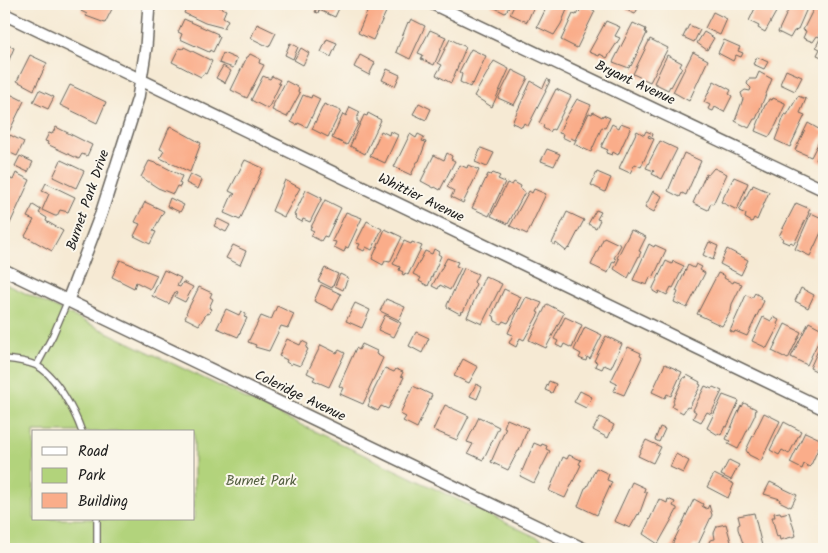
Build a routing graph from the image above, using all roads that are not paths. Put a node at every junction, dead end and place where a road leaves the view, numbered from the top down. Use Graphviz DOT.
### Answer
graph roads {
  1 [pos="149,4"];
  2 [pos="433,4"];
  3 [pos="4,14"];
  4 [pos="141,80"];
  5 [pos="824,190"];
  6 [pos="4,270"];
  7 [pos="68,300"];
  8 [pos="4,359"];
  9 [pos="37,365"];
  10 [pos="824,409"];
  11 [pos="81,430"];
  12 [pos="97,520"];
  13 [pos="97,549"];
  14 [pos="584,549"];
  1 -- 4 [label="street, Burnet Park Drive"];
  2 -- 5 [label="street, Bryant Avenue"];
  3 -- 4 [label="street, Whittier Avenue"];
  4 -- 7 [label="street, Burnet Park Drive"];
  4 -- 10 [label="street, Whittier Avenue"];
  6 -- 7 [label="street, Coleridge Avenue"];
  7 -- 9 [label="lane, Burnet Park Drive"];
  7 -- 14 [label="street, Coleridge Avenue"];
  8 -- 9 [label="lane"];
  9 -- 11 [label="lane"];
  12 -- 13 [label="lane"];
}
